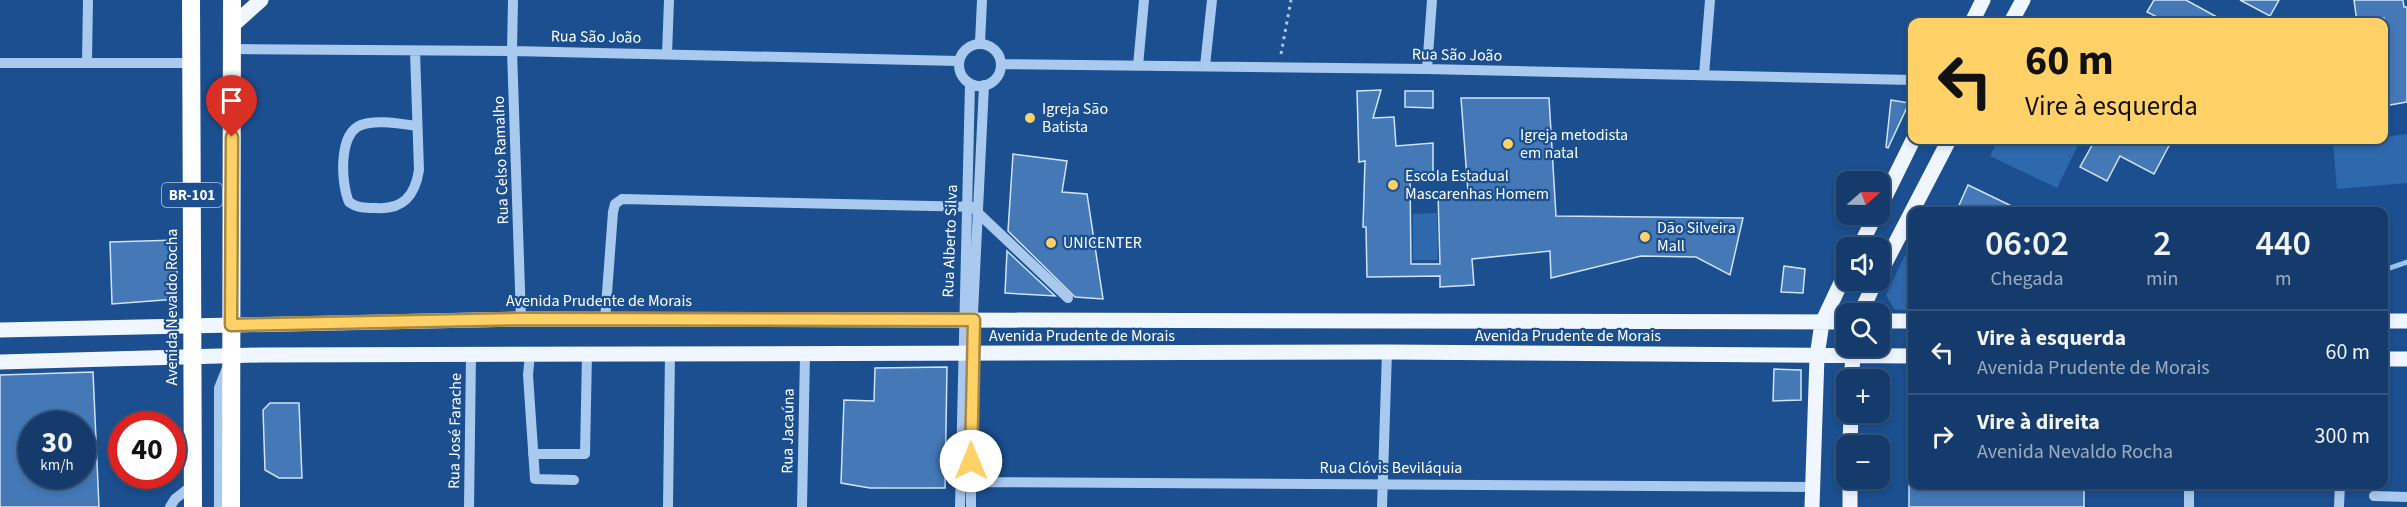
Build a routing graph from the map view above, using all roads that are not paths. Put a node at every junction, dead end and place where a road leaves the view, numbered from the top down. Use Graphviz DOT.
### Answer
graph roads {
  1 [pos="88,0"];
  2 [pos="191,0"];
  3 [pos="232,0"];
  4 [pos="261,0"];
  5 [pos="513,0"];
  6 [pos="669,0"];
  7 [pos="982,0"];
  8 [pos="1144,0"];
  9 [pos="1212,0"];
  10 [pos="1432,0"];
  11 [pos="1710,0"];
  12 [pos="1983,0"];
  13 [pos="2023,0"];
  14 [pos="1974,18"];
  15 [pos="2013,18"];
  16 [pos="232,26"];
  17 [pos="980,43"];
  18 [pos="232,50"];
  19 [pos="415,51"];
  20 [pos="512,51"];
  21 [pos="667,54"];
  22 [pos="87,61"];
  23 [pos="958,61"];
  24 [pos="0,63"];
  25 [pos="191,63"];
  26 [pos="1001,64"];
  27 [pos="1138,66"];
  28 [pos="1206,66"];
  29 [pos="1427,69"];
  30 [pos="1704,75"];
  31 [pos="1908,80"];
  32 [pos="970,84"];
  33 [pos="984,86"];
  34 [pos="417,126"];
  35 [pos="1911,144"];
  36 [pos="1947,144"];
  37 [pos="1890,187"];
  38 [pos="1914,207"];
  39 [pos="973,208"];
  40 [pos="1908,219"];
  41 [pos="1890,254"];
  42 [pos="1837,291"];
  43 [pos="1068,298"];
  44 [pos="521,319"];
  45 [pos="606,320"];
  46 [pos="968,320"];
  47 [pos="1890,321"];
  48 [pos="1908,321"];
  49 [pos="2388,321"];
  50 [pos="2407,321"];
  51 [pos="1836,322"];
  52 [pos="1822,323"];
  53 [pos="231,325"];
  54 [pos="191,327"];
  55 [pos="0,330"];
  56 [pos="1387,352"];
  57 [pos="670,353"];
  58 [pos="1836,353"];
  59 [pos="530,354"];
  60 [pos="587,354"];
  61 [pos="1890,354"];
  62 [pos="232,355"];
  63 [pos="471,355"];
  64 [pos="805,355"];
  65 [pos="966,355"];
  66 [pos="191,356"];
  67 [pos="1817,356"];
  68 [pos="1908,356"];
  69 [pos="2388,359"];
  70 [pos="2407,359"];
  71 [pos="0,362"];
  72 [pos="533,454"];
  73 [pos="574,480"];
  74 [pos="970,482"];
  75 [pos="1382,483"];
  76 [pos="193,485"];
  77 [pos="1812,487"];
  78 [pos="1850,489"];
  79 [pos="2189,489"];
  80 [pos="2340,489"];
  81 [pos="2374,496"];
  82 [pos="2407,498"];
  83 [pos="171,507"];
  84 [pos="193,507"];
  85 [pos="219,507"];
  86 [pos="231,507"];
  87 [pos="469,507"];
  88 [pos="668,507"];
  89 [pos="802,507"];
  90 [pos="960,507"];
  91 [pos="971,507"];
  92 [pos="1382,507"];
  93 [pos="1812,507"];
  94 [pos="1850,507"];
  95 [pos="2188,507"];
  96 [pos="2339,507"];
  1 -- 22 [label="street"];
  2 -- 25 [label="highway, Avenida Nevaldo Rocha / BR-101"];
  3 -- 16 [label="highway, BR-101"];
  4 -- 16 [label="main road"];
  5 -- 20 [label="street, Rua Celso Ramalho"];
  6 -- 21 [label="street"];
  7 -- 17 [label="street"];
  8 -- 27 [label="street"];
  9 -- 28 [label="street"];
  10 -- 29 [label="street"];
  11 -- 30 [label="street"];
  12 -- 14 [label="main road"];
  13 -- 15 [label="main road"];
  16 -- 18 [label="highway, BR-101"];
  17 -- 23 [label="street"];
  17 -- 26 [label="street"];
  18 -- 19 [label="street, Rua São João"];
  18 -- 53 [label="highway, BR-101"];
  19 -- 20 [label="street, Rua São João"];
  19 -- 34 [label="street"];
  20 -- 21 [label="street, Rua São João"];
  20 -- 44 [label="street, Rua Celso Ramalho"];
  21 -- 23 [label="street, Rua São João"];
  22 -- 24 [label="street"];
  22 -- 25 [label="street"];
  23 -- 32 [label="street"];
  25 -- 54 [label="highway, Avenida Nevaldo Rocha / BR-101"];
  26 -- 27 [label="street, Rua São João"];
  26 -- 33 [label="street"];
  27 -- 28 [label="street, Rua São João"];
  28 -- 29 [label="street, Rua São João"];
  29 -- 30 [label="street, Rua São João"];
  30 -- 31 [label="street, Rua São João"];
  32 -- 33 [label="street"];
  32 -- 39 [label="street, Rua Alberto Silva"];
  33 -- 39 [label="street, Rua Alberto Silva"];
  34 -- 34 [label="street"];
  35 -- 37 [label="main road"];
  36 -- 38 [label="main road"];
  39 -- 43 [label="street"];
  39 -- 45 [label="street"];
  39 -- 46 [label="street, Rua Alberto Silva"];
  40 -- 41 [label="main road"];
  42 -- 52 [label="main road"];
  44 -- 45 [label="main road, Avenida Prudente de Morais"];
  44 -- 53 [label="main road, Avenida Prudente de Morais"];
  45 -- 46 [label="main road, Avenida Prudente de Morais"];
  46 -- 52 [label="main road, Avenida Prudente de Morais"];
  46 -- 65 [label="street, Rua Alberto Silva"];
  47 -- 48 [label="main road"];
  49 -- 50 [label="main road"];
  51 -- 52 [label="main road, Avenida Prudente de Morais"];
  52 -- 67 [label="main road"];
  53 -- 54 [label="main road, Avenida Prudente de Morais"];
  53 -- 62 [label="highway, BR-101"];
  54 -- 55 [label="main road, Avenida Prudente de Morais"];
  54 -- 66 [label="highway, Avenida Nevaldo Rocha / BR-101"];
  56 -- 65 [label="main road, Avenida Prudente de Morais"];
  56 -- 67 [label="main road, Avenida Prudente de Morais"];
  56 -- 75 [label="street"];
  57 -- 60 [label="main road, Avenida Prudente de Morais"];
  57 -- 64 [label="main road, Avenida Prudente de Morais"];
  57 -- 88 [label="street"];
  58 -- 67 [label="main road, Avenida Prudente de Morais"];
  59 -- 60 [label="main road, Avenida Prudente de Morais"];
  59 -- 63 [label="main road, Avenida Prudente de Morais"];
  59 -- 72 [label="street"];
  60 -- 72 [label="street"];
  61 -- 68 [label="main road, Avenida Prudente de Morais"];
  62 -- 63 [label="main road, Avenida Prudente de Morais"];
  62 -- 66 [label="main road, Avenida Prudente de Morais"];
  62 -- 85 [label="street"];
  62 -- 86 [label="highway, BR-101"];
  63 -- 87 [label="street, Rua José Farache"];
  64 -- 65 [label="main road, Avenida Prudente de Morais"];
  64 -- 89 [label="street, Rua Jacaúna"];
  65 -- 74 [label="street, Rua Alberto Silva"];
  65 -- 90 [label="street, Rua Alberto Silva"];
  66 -- 71 [label="main road, Avenida Prudente de Morais"];
  66 -- 76 [label="highway, Avenida Nevaldo Rocha / BR-101"];
  67 -- 77 [label="main road"];
  69 -- 70 [label="main road"];
  72 -- 73 [label="street"];
  74 -- 75 [label="street, Rua Clóvis Beviláquia"];
  74 -- 91 [label="street, Rua Alberto Silva"];
  75 -- 77 [label="street, Rua Clóvis Beviláquia"];
  75 -- 92 [label="street"];
  76 -- 83 [label="street"];
  76 -- 84 [label="highway, Avenida Nevaldo Rocha / BR-101"];
  77 -- 93 [label="main road"];
  78 -- 94 [label="main road"];
  79 -- 95 [label="street"];
  80 -- 96 [label="street"];
  81 -- 82 [label="street"];
}
